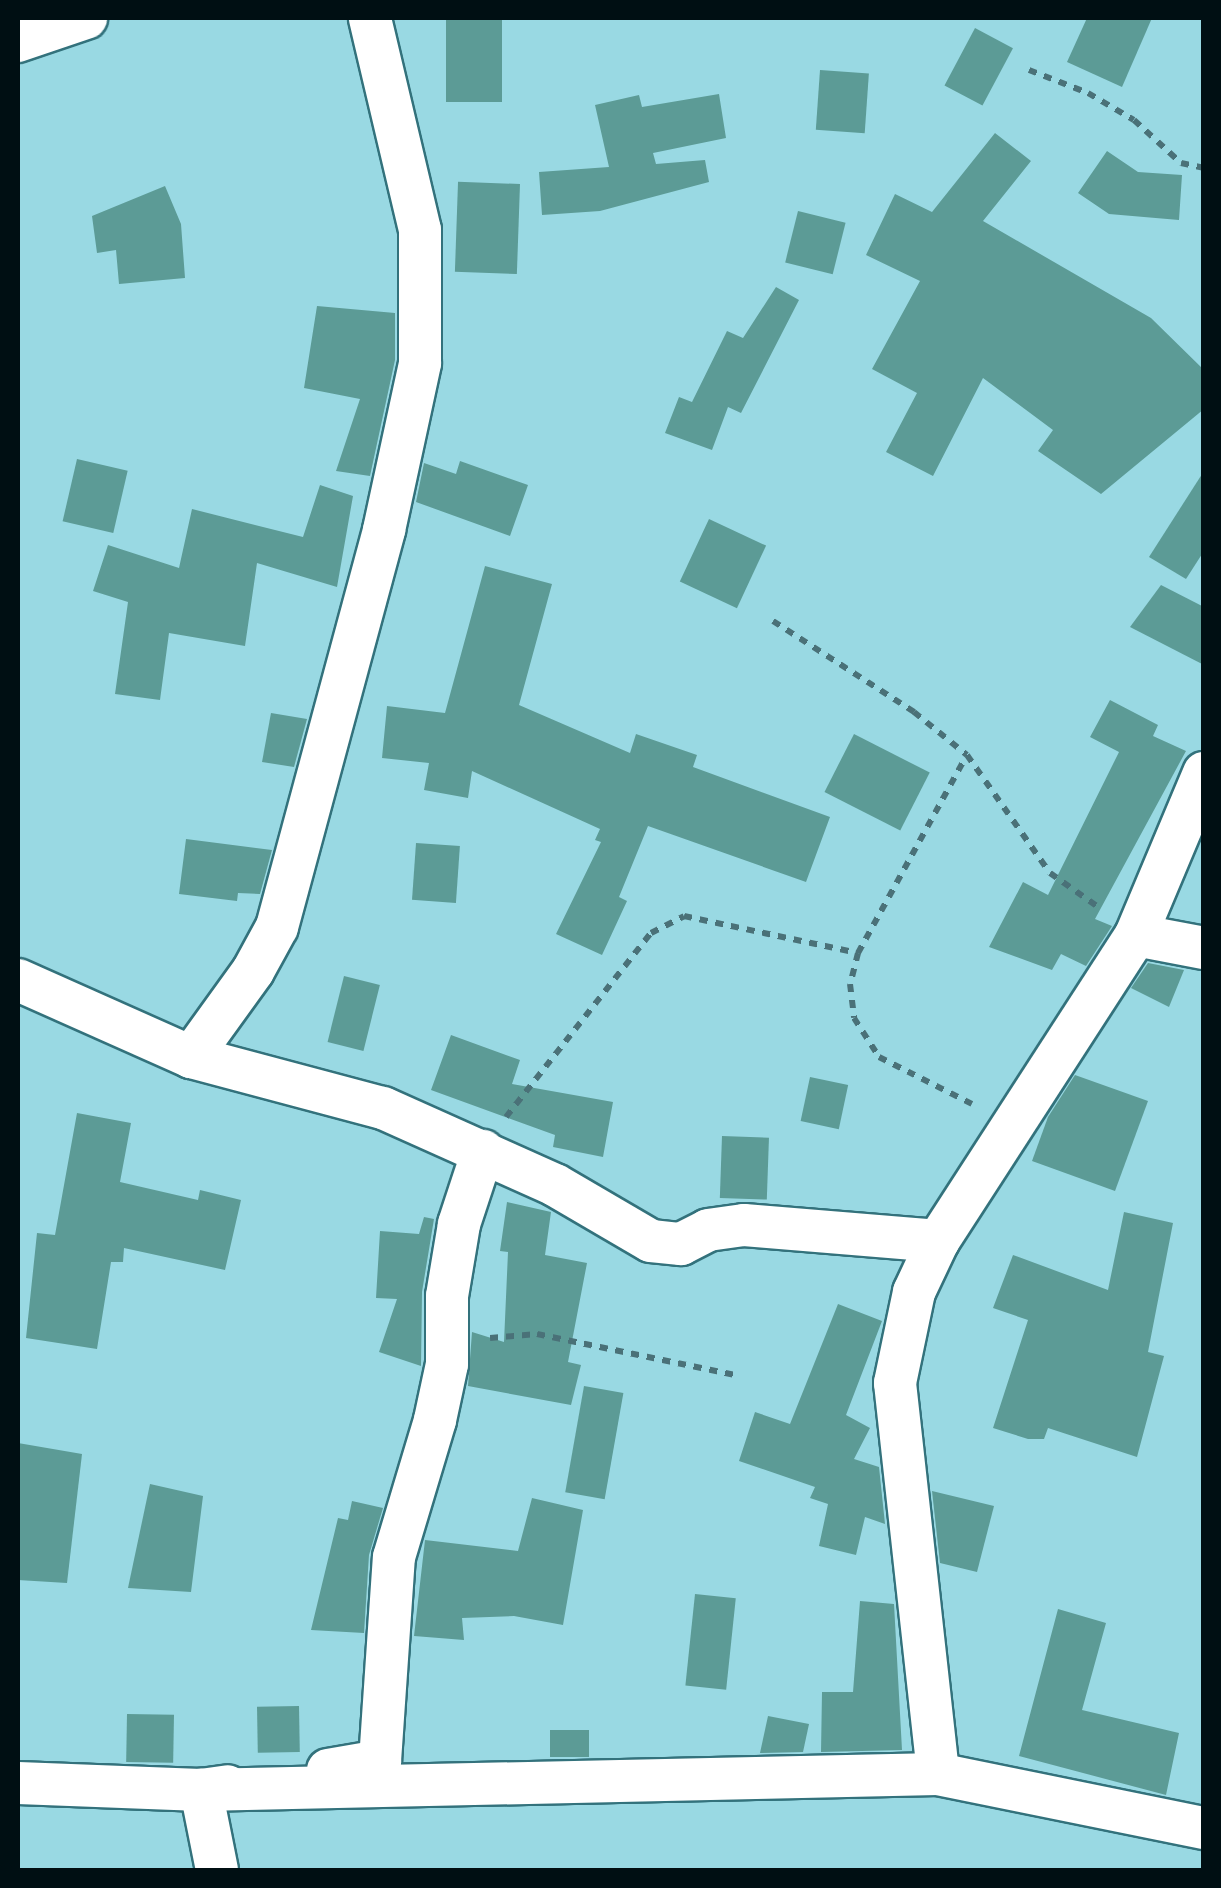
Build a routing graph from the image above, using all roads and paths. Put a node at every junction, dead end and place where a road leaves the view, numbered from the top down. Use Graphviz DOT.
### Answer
graph roads {
  1 [pos="86,18"];
  2 [pos="370,18"];
  3 [pos="18,41"];
  4 [pos="1029,70"];
  5 [pos="1204,168"];
  6 [pos="773,622"];
  7 [pos="967,755"];
  8 [pos="1204,773"];
  9 [pos="1136,935"];
  10 [pos="1204,948"];
  11 [pos="858,953"];
  12 [pos="18,980"];
  13 [pos="191,1057"];
  14 [pos="1014,1124"];
  15 [pos="483,1150"];
  16 [pos="938,1241"];
  17 [pos="448,1342"];
  18 [pos="739,1376"];
  19 [pos="938,1774"];
  20 [pos="18,1784"];
  21 [pos="202,1790"];
  22 [pos="1204,1828"];
  23 [pos="217,1870"];
  1 -- 3 [label="street"];
  2 -- 13 [label="street"];
  4 -- 5 [label="path"];
  6 -- 7 [label="path"];
  7 -- 9 [label="path"];
  7 -- 11 [label="path"];
  8 -- 9 [label="street"];
  9 -- 10 [label="street"];
  9 -- 14 [label="street"];
  11 -- 14 [label="path"];
  11 -- 15 [label="path"];
  12 -- 13 [label="street"];
  13 -- 15 [label="street"];
  14 -- 16 [label="street"];
  15 -- 16 [label="street"];
  15 -- 17 [label="street"];
  16 -- 19 [label="street"];
  17 -- 18 [label="path"];
  17 -- 21 [label="street"];
  19 -- 21 [label="street"];
  19 -- 22 [label="street"];
  20 -- 21 [label="street"];
  21 -- 23 [label="street"];
}
